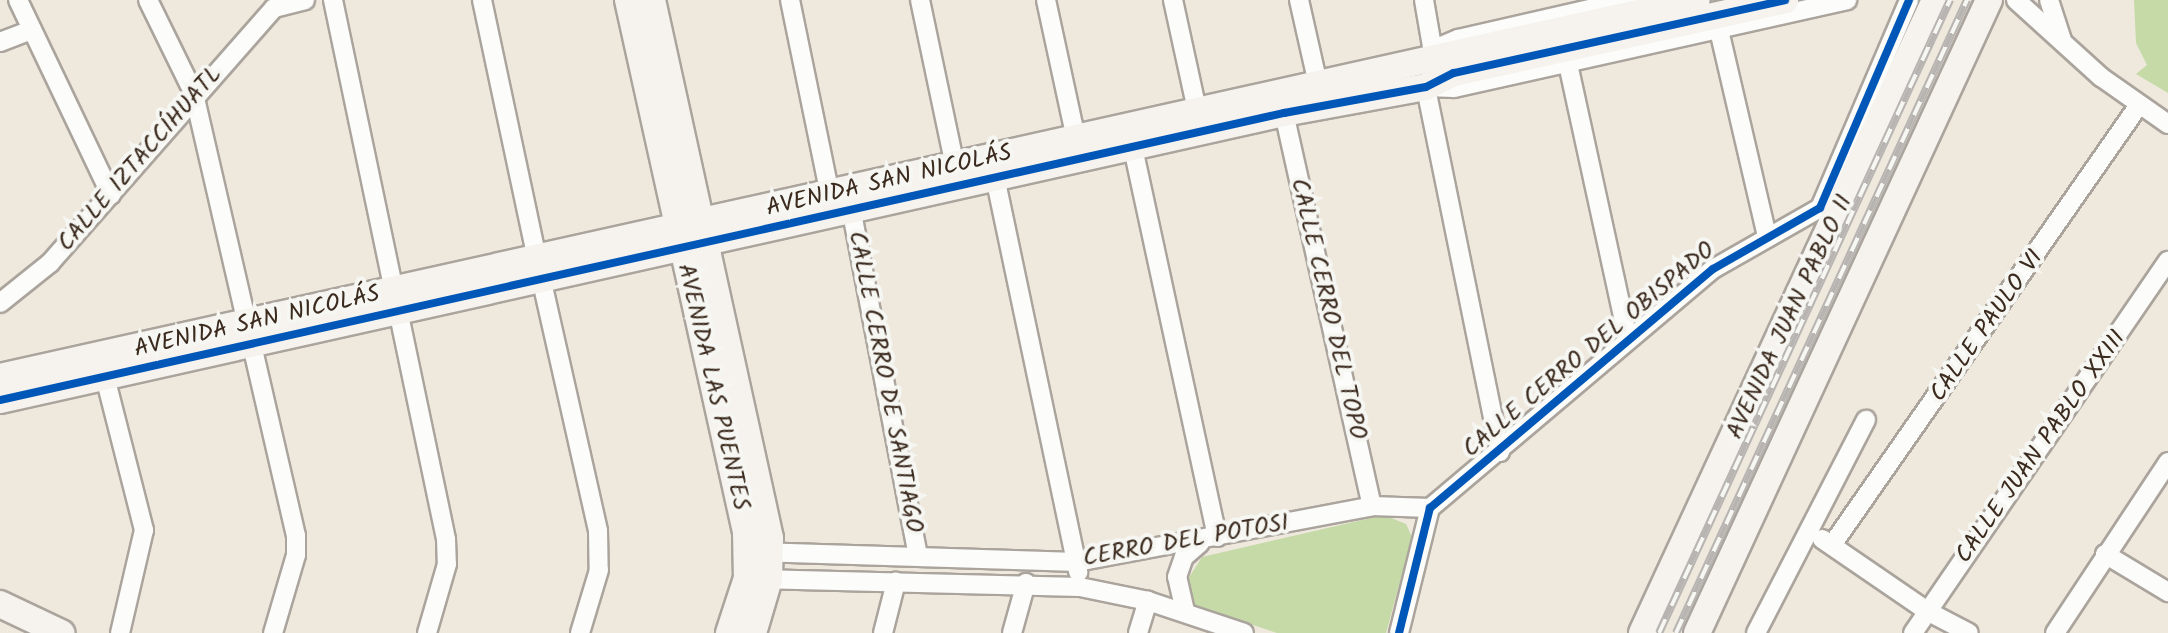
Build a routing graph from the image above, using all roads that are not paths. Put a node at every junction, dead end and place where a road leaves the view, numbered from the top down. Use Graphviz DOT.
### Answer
graph roads {
  1 [pos="18,0"];
  2 [pos="148,0"];
  3 [pos="305,0"];
  4 [pos="333,0"];
  5 [pos="482,0"];
  6 [pos="628,0"];
  7 [pos="652,0"];
  8 [pos="790,0"];
  9 [pos="920,0"];
  10 [pos="1046,0"];
  11 [pos="1173,0"];
  12 [pos="1299,0"];
  13 [pos="1424,0"];
  14 [pos="1628,0"];
  15 [pos="1697,0"];
  16 [pos="1785,0"];
  17 [pos="1847,0"];
  18 [pos="1909,0"];
  19 [pos="1935,0"];
  20 [pos="1989,0"];
  21 [pos="2016,0"];
  22 [pos="2049,0"];
  23 [pos="272,4"];
  24 [pos="1551,9"];
  25 [pos="32,30"];
  26 [pos="1719,30"];
  27 [pos="0,42"];
  28 [pos="2063,43"];
  29 [pos="1447,61"];
  30 [pos="1568,64"];
  31 [pos="1318,84"];
  32 [pos="1426,87"];
  33 [pos="194,94"];
  34 [pos="2139,105"];
  35 [pos="1197,110"];
  36 [pos="1284,113"];
  37 [pos="2168,124"];
  38 [pos="1078,148"];
  39 [pos="1133,148"];
  40 [pos="688,158"];
  41 [pos="954,162"];
  42 [pos="664,177"];
  43 [pos="995,177"];
  44 [pos="829,190"];
  45 [pos="111,195"];
  46 [pos="851,208"];
  47 [pos="763,217"];
  48 [pos="705,231"];
  49 [pos="1767,236"];
  50 [pos="678,237"];
  51 [pos="636,247"];
  52 [pos="2168,261"];
  53 [pos="540,270"];
  54 [pos="690,288"];
  55 [pos="718,288"];
  56 [pos="393,301"];
  57 [pos="0,303"];
  58 [pos="252,332"];
  59 [pos="1628,339"];
  60 [pos="0,377"];
  61 [pos="105,377"];
  62 [pos="0,400"];
  63 [pos="1866,420"];
  64 [pos="1500,452"];
  65 [pos="2166,470"];
  66 [pos="1372,506"];
  67 [pos="1430,508"];
  68 [pos="1810,531"];
  69 [pos="1210,539"];
  70 [pos="1832,545"];
  71 [pos="2105,554"];
  72 [pos="918,556"];
  73 [pos="1077,562"];
  74 [pos="759,565"];
  75 [pos="896,582"];
  76 [pos="1026,583"];
  77 [pos="1080,587"];
  78 [pos="2168,592"];
  79 [pos="1,598"];
  80 [pos="1148,601"];
  81 [pos="1185,611"];
  82 [pos="1927,611"];
  83 [pos="61,633"];
  84 [pos="120,633"];
  85 [pos="273,633"];
  86 [pos="427,633"];
  87 [pos="580,633"];
  88 [pos="729,633"];
  89 [pos="753,633"];
  90 [pos="883,633"];
  91 [pos="1012,633"];
  92 [pos="1138,633"];
  93 [pos="1244,633"];
  94 [pos="1399,633"];
  95 [pos="1642,633"];
  96 [pos="1697,633"];
  97 [pos="1756,633"];
  98 [pos="1913,633"];
  99 [pos="1969,633"];
  100 [pos="2055,633"];
  1 -- 25 [label="street"];
  2 -- 33 [label="street"];
  3 -- 23 [label="street"];
  4 -- 56 [label="street"];
  5 -- 53 [label="street"];
  6 -- 42 [label="street, AVENIDA LAS PUENTES"];
  7 -- 40 [label="street, AVENIDA LAS PUENTES"];
  8 -- 44 [label="street"];
  9 -- 41 [label="street"];
  10 -- 38 [label="street"];
  11 -- 35 [label="street"];
  12 -- 31 [label="street"];
  13 -- 29 [label="street"];
  14 -- 24 [label="street"];
  15 -- 29 [label="street, AVENIDA SAN NICOLÁS"];
  16 -- 29 [label="street, AVENIDA SAN NICOLÁS"];
  17 -- 26 [label="street"];
  18 -- 49 [label="street, CALLE CERRO DEL OBISPADO"];
  19 -- 95 [label="street, AVENIDA JUAN PABLO II"];
  20 -- 96 [label="street, AVENIDA JUAN PABLO II"];
  21 -- 28 [label="street"];
  22 -- 28 [label="street"];
  23 -- 33 [label="street, CALLE IZTACCÍHUATL"];
  24 -- 29 [label="street"];
  25 -- 27 [label="street"];
  25 -- 45 [label="street"];
  26 -- 30 [label="street"];
  26 -- 49 [label="street"];
  28 -- 34 [label="street"];
  29 -- 31 [label="street, AVENIDA SAN NICOLÁS"];
  29 -- 32 [label="street, AVENIDA SAN NICOLÁS"];
  30 -- 32 [label="street"];
  30 -- 59 [label="street"];
  31 -- 35 [label="street, AVENIDA SAN NICOLÁS"];
  32 -- 36 [label="street, AVENIDA SAN NICOLÁS"];
  32 -- 64 [label="street"];
  33 -- 45 [label="street, CALLE IZTACCÍHUATL"];
  33 -- 58 [label="street"];
  34 -- 37 [label="street"];
  34 -- 70 [label="street, CALLE PAULO VI"];
  35 -- 38 [label="street, AVENIDA SAN NICOLÁS"];
  36 -- 39 [label="street, AVENIDA SAN NICOLÁS"];
  36 -- 66 [label="street, CALLE CERRO DEL TOPO"];
  38 -- 39 [label="street, AVENIDA SAN NICOLÁS"];
  38 -- 41 [label="street, AVENIDA SAN NICOLÁS"];
  38 -- 43 [label="street, AVENIDA SAN NICOLÁS"];
  39 -- 69 [label="street"];
  40 -- 47 [label="street"];
  40 -- 48 [label="street, AVENIDA LAS PUENTES"];
  41 -- 44 [label="street, AVENIDA SAN NICOLÁS"];
  42 -- 50 [label="street, AVENIDA LAS PUENTES"];
  42 -- 51 [label="street"];
  43 -- 46 [label="street, AVENIDA SAN NICOLÁS"];
  43 -- 73 [label="street"];
  44 -- 47 [label="street, AVENIDA SAN NICOLÁS"];
  45 -- 57 [label="street, CALLE IZTACCÍHUATL"];
  46 -- 47 [label="street, AVENIDA SAN NICOLÁS"];
  46 -- 72 [label="street, CALLE CERRO DE SANTIAGO"];
  47 -- 48 [label="street, AVENIDA SAN NICOLÁS"];
  47 -- 55 [label="street"];
  48 -- 50 [label="street, AVENIDA SAN NICOLÁS"];
  48 -- 55 [label="street, AVENIDA LAS PUENTES"];
  49 -- 59 [label="street, CALLE CERRO DEL OBISPADO"];
  50 -- 51 [label="street, AVENIDA SAN NICOLÁS"];
  50 -- 54 [label="street, AVENIDA LAS PUENTES"];
  51 -- 53 [label="street, AVENIDA SAN NICOLÁS"];
  51 -- 54 [label="street"];
  52 -- 82 [label="street, CALLE JUAN PABLO XXIII"];
  53 -- 56 [label="street, AVENIDA SAN NICOLÁS"];
  53 -- 87 [label="street"];
  54 -- 74 [label="street, AVENIDA LAS PUENTES"];
  55 -- 74 [label="street, AVENIDA LAS PUENTES"];
  56 -- 58 [label="street, AVENIDA SAN NICOLÁS"];
  56 -- 86 [label="street"];
  58 -- 60 [label="street, AVENIDA SAN NICOLÁS"];
  58 -- 61 [label="street, AVENIDA SAN NICOLÁS"];
  58 -- 85 [label="street"];
  59 -- 64 [label="street, CALLE CERRO DEL OBISPADO"];
  61 -- 62 [label="street, AVENIDA SAN NICOLÁS"];
  61 -- 84 [label="street"];
  63 -- 68 [label="street"];
  64 -- 67 [label="street, CALLE CERRO DEL OBISPADO"];
  65 -- 71 [label="street"];
  66 -- 67 [label="street, CERRO DEL POTOSI"];
  66 -- 69 [label="street, CERRO DEL POTOSI"];
  67 -- 94 [label="street"];
  68 -- 70 [label="street"];
  68 -- 97 [label="street"];
  69 -- 73 [label="street, CERRO DEL POTOSI"];
  69 -- 81 [label="street"];
  70 -- 82 [label="street"];
  71 -- 78 [label="street"];
  71 -- 100 [label="street"];
  72 -- 73 [label="street, CERRO DEL POTOSI"];
  72 -- 74 [label="street, CERRO DEL POTOSI"];
  73 -- 77 [label="street"];
  74 -- 75 [label="street, CERRO DEL POTOSI"];
  74 -- 88 [label="street, AVENIDA LAS PUENTES"];
  74 -- 89 [label="street, AVENIDA LAS PUENTES"];
  75 -- 76 [label="street, CERRO DEL POTOSI"];
  75 -- 90 [label="street"];
  76 -- 77 [label="street, CERRO DEL POTOSI"];
  76 -- 91 [label="street"];
  77 -- 80 [label="street, CERRO DEL POTOSI"];
  79 -- 83 [label="street"];
  80 -- 81 [label="street, CERRO DEL POTOSI"];
  80 -- 92 [label="street"];
  81 -- 93 [label="street, CERRO DEL POTOSI"];
  82 -- 98 [label="street, CALLE JUAN PABLO XXIII"];
  82 -- 99 [label="street"];
}
